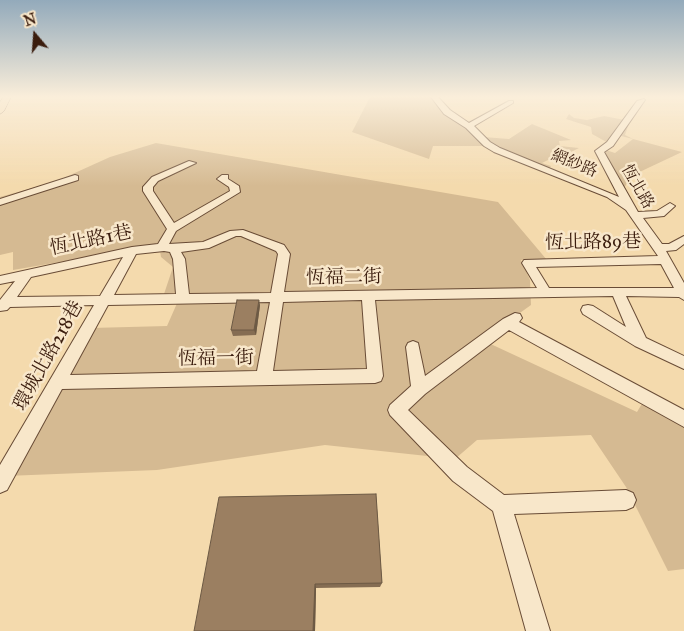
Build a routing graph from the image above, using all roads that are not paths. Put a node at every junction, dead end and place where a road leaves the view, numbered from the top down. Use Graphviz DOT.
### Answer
graph roads {
  1 [pos="469,126"];
  2 [pos="622,126"];
  3 [pos="192,163"];
  4 [pos="225,177"];
  5 [pos="75,178"];
  6 [pos="0,202"];
  7 [pos="670,206"];
  8 [pos="633,212"];
  9 [pos="172,229"];
  10 [pos="684,239"];
  11 [pos="162,247"];
  12 [pos="672,247"];
  13 [pos="659,248"];
  14 [pos="174,249"];
  15 [pos="132,251"];
  16 [pos="684,251"];
  17 [pos="665,260"];
  18 [pos="27,274"];
  19 [pos="0,280"];
  20 [pos="617,291"];
  21 [pos="546,293"];
  22 [pos="683,294"];
  23 [pos="368,296"];
  24 [pos="278,297"];
  25 [pos="183,300"];
  26 [pos="104,301"];
  27 [pos="3,305"];
  28 [pos="588,310"];
  29 [pos="640,342"];
  30 [pos="414,347"];
  31 [pos="684,363"];
  32 [pos="264,378"];
  33 [pos="58,382"];
  34 [pos="419,389"];
  35 [pos="684,418"];
  36 [pos="0,483"];
  37 [pos="626,500"];
  38 [pos="502,505"];
  39 [pos="538,631"];
  1 -- 8 [label="street, 網紗路"];
  2 -- 8 [label="street, 恆北路"];
  3 -- 9 [label="street"];
  4 -- 9 [label="street"];
  5 -- 6 [label="street"];
  7 -- 8 [label="street"];
  8 -- 13 [label="street, 恆北路"];
  9 -- 11 [label="street, 恆北路1巷"];
  10 -- 12 [label="street"];
  11 -- 14 [label="street, 恆北路1巷"];
  11 -- 15 [label="street, 恆北路1巷"];
  12 -- 13 [label="street"];
  12 -- 16 [label="street"];
  13 -- 17 [label="street, 恆北路"];
  14 -- 24 [label="street, 恆北路1巷"];
  14 -- 25 [label="street"];
  15 -- 18 [label="street, 恆北路1巷"];
  15 -- 26 [label="street"];
  17 -- 21 [label="street, 恆北路89巷"];
  17 -- 22 [label="street, 恆北路"];
  18 -- 19 [label="street, 恆北路1巷"];
  18 -- 27 [label="street"];
  20 -- 21 [label="street, 恆福二街"];
  20 -- 22 [label="street, 恆福二街"];
  20 -- 29 [label="street"];
  21 -- 23 [label="street, 恆福二街"];
  23 -- 24 [label="street, 恆福二街"];
  23 -- 32 [label="street, 恆福一街"];
  24 -- 25 [label="street, 恆福二街"];
  24 -- 32 [label="street"];
  25 -- 26 [label="street, 恆福二街"];
  26 -- 27 [label="street, 恆福二街"];
  26 -- 33 [label="street, 環城北路218巷"];
  28 -- 29 [label="street"];
  29 -- 31 [label="street"];
  30 -- 34 [label="street"];
  32 -- 33 [label="street, 恆福一街"];
  33 -- 36 [label="street, 環城北路218巷"];
  34 -- 35 [label="street"];
  34 -- 38 [label="street"];
  37 -- 38 [label="street"];
  38 -- 39 [label="street"];
}
